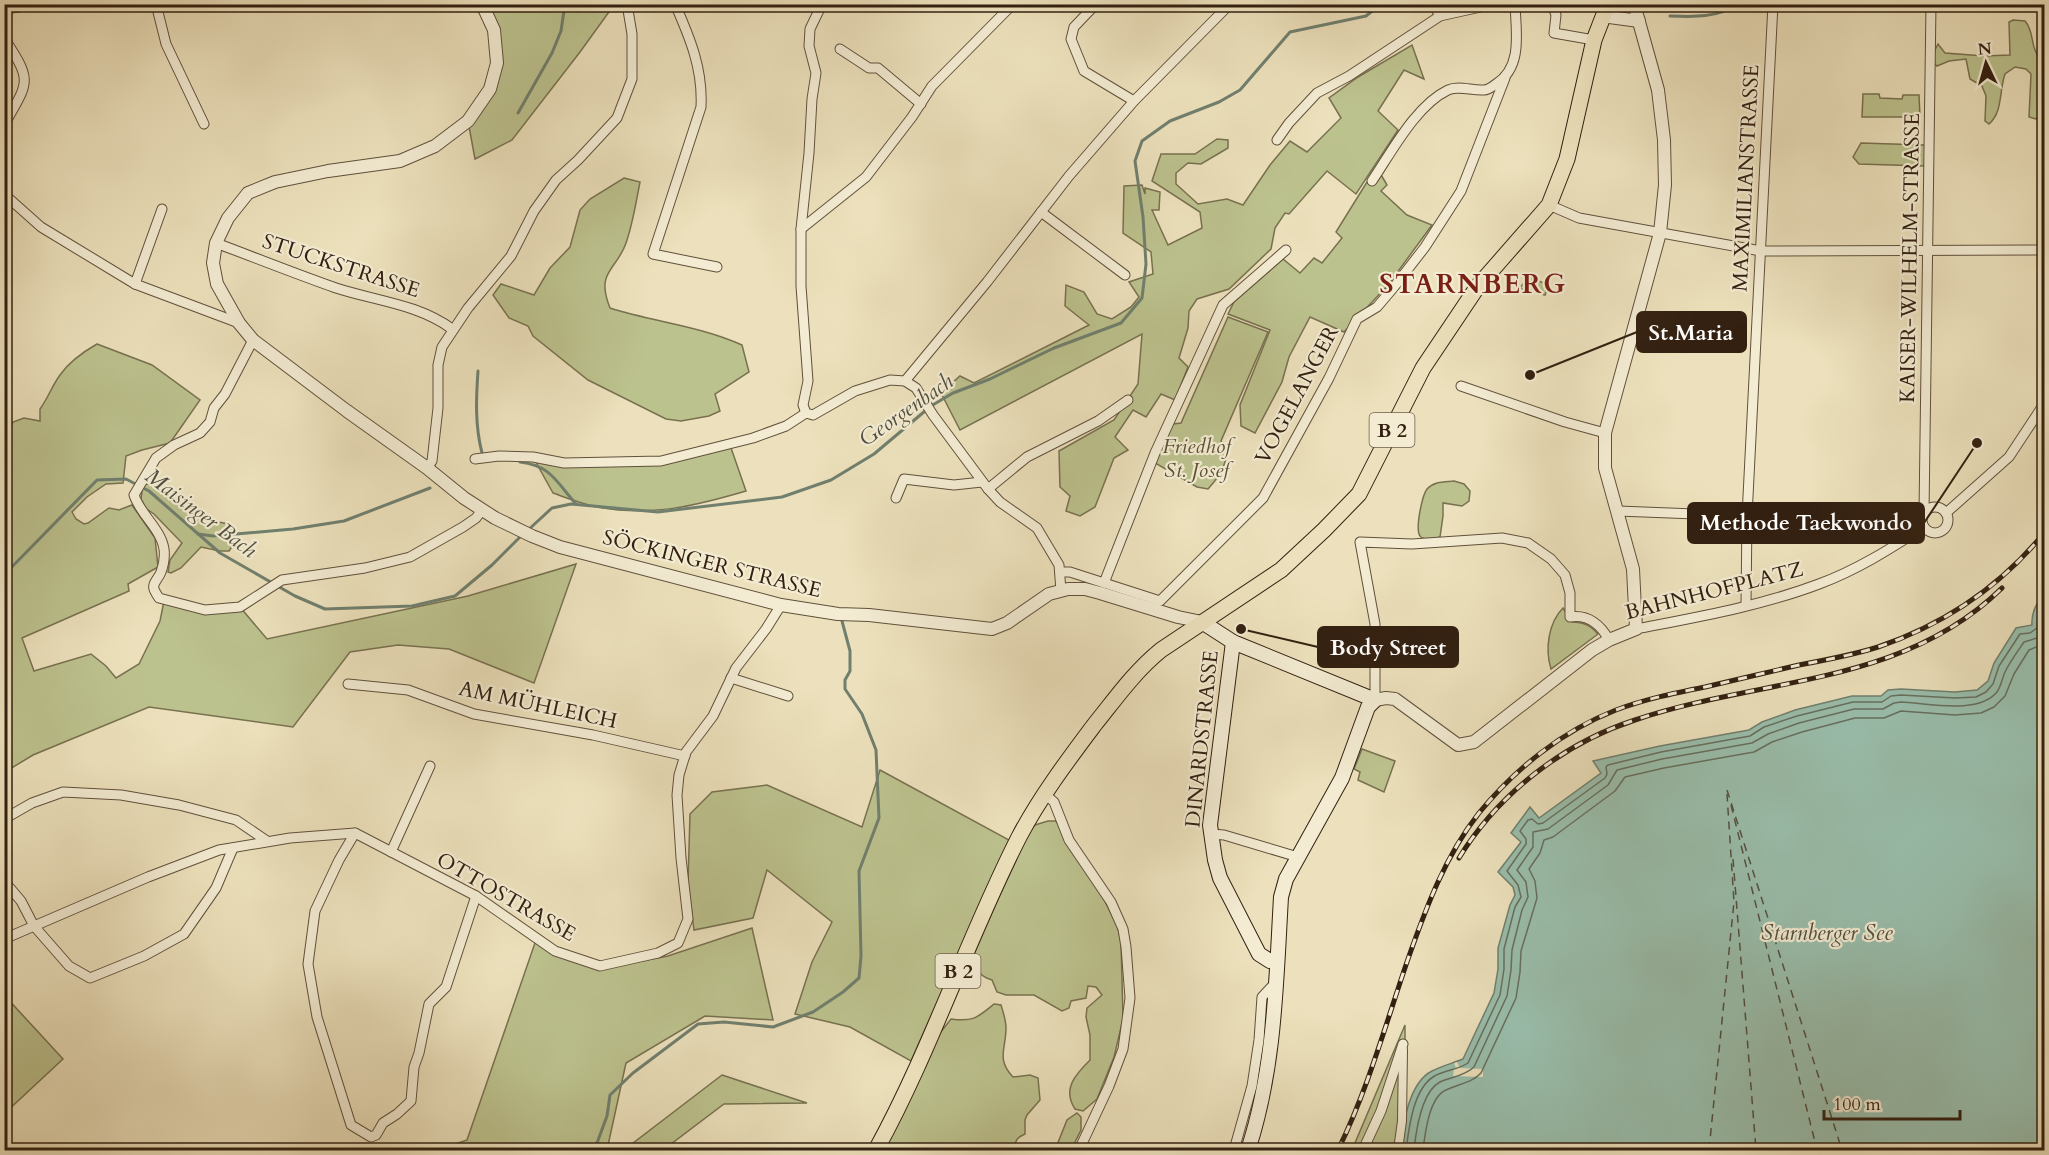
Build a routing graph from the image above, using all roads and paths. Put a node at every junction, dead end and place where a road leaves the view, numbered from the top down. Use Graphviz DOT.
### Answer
graph roads {
  1 [pos="41,4"];
  2 [pos="156,4"];
  3 [pos="482,4"];
  4 [pos="627,4"];
  5 [pos="675,4"];
  6 [pos="822,4"];
  7 [pos="1013,4"];
  8 [pos="1096,4"];
  9 [pos="1230,4"];
  10 [pos="1433,4"];
  11 [pos="1494,4"];
  12 [pos="1515,4"];
  13 [pos="1552,4"];
  14 [pos="1634,4"];
  15 [pos="1773,4"];
  16 [pos="1930,4"];
  17 [pos="4,9"];
  18 [pos="1605,10"];
  19 [pos="1440,16"];
  20 [pos="1640,21"];
  21 [pos="4,38"];
  22 [pos="1594,40"];
  23 [pos="840,49"];
  24 [pos="1505,78"];
  25 [pos="1134,101"];
  26 [pos="921,104"];
  27 [pos="204,124"];
  28 [pos="4,125"];
  29 [pos="1277,140"];
  30 [pos="1372,181"];
  31 [pos="4,194"];
  32 [pos="1548,205"];
  33 [pos="162,209"];
  34 [pos="1041,212"];
  35 [pos="801,229"];
  36 [pos="1660,233"];
  37 [pos="216,243"];
  38 [pos="1286,250"];
  39 [pos="2044,250"];
  40 [pos="1761,251"];
  41 [pos="1927,252"];
  42 [pos="717,267"];
  43 [pos="1125,274"];
  44 [pos="135,284"];
  45 [pos="239,323"];
  46 [pos="452,329"];
  47 [pos="253,340"];
  48 [pos="905,381"];
  49 [pos="1461,386"];
  50 [pos="1128,400"];
  51 [pos="2044,404"];
  52 [pos="806,413"];
  53 [pos="1605,433"];
  54 [pos="475,459"];
  55 [pos="427,468"];
  56 [pos="985,485"];
  57 [pos="896,498"];
  58 [pos="482,510"];
  59 [pos="1618,511"];
  60 [pos="1924,512"];
  61 [pos="1946,513"];
  62 [pos="1746,516"];
  63 [pos="1924,527"];
  64 [pos="1060,572"];
  65 [pos="1104,583"];
  66 [pos="1061,591"];
  67 [pos="781,605"];
  68 [pos="1746,606"];
  69 [pos="1202,622"];
  70 [pos="1636,629"];
  71 [pos="1609,640"];
  72 [pos="1233,642"];
  73 [pos="731,678"];
  74 [pos="348,684"];
  75 [pos="788,696"];
  76 [pos="1375,700"];
  77 [pos="685,756"];
  78 [pos="430,765"];
  79 [pos="1045,794"];
  80 [pos="4,819"];
  81 [pos="355,833"];
  82 [pos="1211,834"];
  83 [pos="267,841"];
  84 [pos="233,848"];
  85 [pos="391,852"];
  86 [pos="1298,856"];
  87 [pos="4,881"];
  88 [pos="477,896"];
  89 [pos="34,926"];
  90 [pos="4,939"];
  91 [pos="1277,962"];
  92 [pos="1276,982"];
  93 [pos="1403,1044"];
  94 [pos="876,1150"];
  95 [pos="1079,1150"];
  96 [pos="1234,1150"];
  97 [pos="1248,1150"];
  98 [pos="1363,1150"];
  99 [pos="1398,1150"];
  1 -- 17 [label="street"];
  2 -- 27 [label="street"];
  3 -- 37 [label="street"];
  4 -- 46 [label="street"];
  5 -- 42 [label="street"];
  6 -- 35 [label="street"];
  7 -- 26 [label="street"];
  8 -- 25 [label="street"];
  9 -- 25 [label="street"];
  10 -- 19 [label="street"];
  11 -- 19 [label="street"];
  12 -- 24 [label="street"];
  13 -- 22 [label="street"];
  14 -- 20 [label="street"];
  15 -- 40 [label="street, MAXIMILIANSTRASSE"];
  16 -- 41 [label="street, KAISER-WILHELM-STRASSE"];
  18 -- 20 [label="street"];
  18 -- 22 [label="main road, B 2"];
  19 -- 29 [label="street"];
  20 -- 36 [label="street"];
  21 -- 28 [label="street"];
  22 -- 32 [label="main road, B 2"];
  23 -- 26 [label="street"];
  24 -- 30 [label="street"];
  24 -- 65 [label="street, VOGELANGER"];
  25 -- 34 [label="street"];
  26 -- 35 [label="street"];
  31 -- 44 [label="street"];
  32 -- 36 [label="street"];
  32 -- 69 [label="main road, B 2"];
  33 -- 44 [label="street"];
  34 -- 43 [label="street"];
  34 -- 48 [label="street"];
  35 -- 52 [label="street"];
  36 -- 40 [label="street"];
  36 -- 53 [label="street"];
  37 -- 45 [label="street, SÖCKINGER STRASSE"];
  37 -- 46 [label="street, STUCKSTRASSE"];
  38 -- 65 [label="street"];
  39 -- 41 [label="street"];
  40 -- 41 [label="street"];
  40 -- 62 [label="street, MAXIMILIANSTRASSE"];
  41 -- 60 [label="street, KAISER-WILHELM-STRASSE"];
  44 -- 45 [label="street"];
  45 -- 47 [label="street, SÖCKINGER STRASSE"];
  46 -- 55 [label="street"];
  47 -- 55 [label="street, SÖCKINGER STRASSE"];
  47 -- 58 [label="street"];
  48 -- 52 [label="street"];
  48 -- 56 [label="street"];
  49 -- 53 [label="street"];
  50 -- 56 [label="street"];
  51 -- 61 [label="street"];
  52 -- 54 [label="street"];
  53 -- 59 [label="street"];
  55 -- 58 [label="street, SÖCKINGER STRASSE"];
  56 -- 57 [label="street"];
  56 -- 64 [label="street"];
  58 -- 67 [label="street, SÖCKINGER STRASSE"];
  59 -- 62 [label="street"];
  59 -- 70 [label="street"];
  60 -- 61 [label="street"];
  60 -- 63 [label="street"];
  61 -- 63 [label="street"];
  62 -- 68 [label="street, MAXIMILIANSTRASSE"];
  63 -- 68 [label="street, BAHNHOFPLATZ"];
  64 -- 65 [label="street"];
  64 -- 66 [label="street"];
  66 -- 67 [label="street, SÖCKINGER STRASSE"];
  66 -- 69 [label="street, SÖCKINGER STRASSE"];
  67 -- 73 [label="street, OTTOSTRASSE"];
  68 -- 70 [label="street, BAHNHOFPLATZ"];
  69 -- 72 [label="main road"];
  69 -- 79 [label="main road, B 2"];
  70 -- 71 [label="street, BAHNHOFPLATZ"];
  71 -- 76 [label="street, BAHNHOFPLATZ"];
  71 -- 76 [label="street"];
  72 -- 76 [label="main road"];
  72 -- 82 [label="main road, DINARDSTRASSE"];
  73 -- 75 [label="street"];
  73 -- 77 [label="street, OTTOSTRASSE"];
  74 -- 77 [label="street, AM MÜHLEICH"];
  76 -- 86 [label="main road"];
  77 -- 88 [label="street, OTTOSTRASSE"];
  78 -- 85 [label="street"];
  79 -- 94 [label="main road, B 2"];
  79 -- 95 [label="street"];
  80 -- 83 [label="street"];
  81 -- 83 [label="street"];
  81 -- 85 [label="street, OTTOSTRASSE"];
  81 -- 88 [label="street"];
  82 -- 86 [label="street"];
  82 -- 91 [label="main road, DINARDSTRASSE"];
  83 -- 84 [label="street"];
  84 -- 89 [label="street"];
  84 -- 89 [label="street"];
  85 -- 88 [label="street, OTTOSTRASSE"];
  86 -- 91 [label="main road"];
  87 -- 89 [label="street"];
  89 -- 90 [label="street"];
  91 -- 92 [label="main road"];
  92 -- 96 [label="street"];
  92 -- 97 [label="main road"];
  93 -- 98 [label="street"];
  93 -- 99 [label="street"];
}
